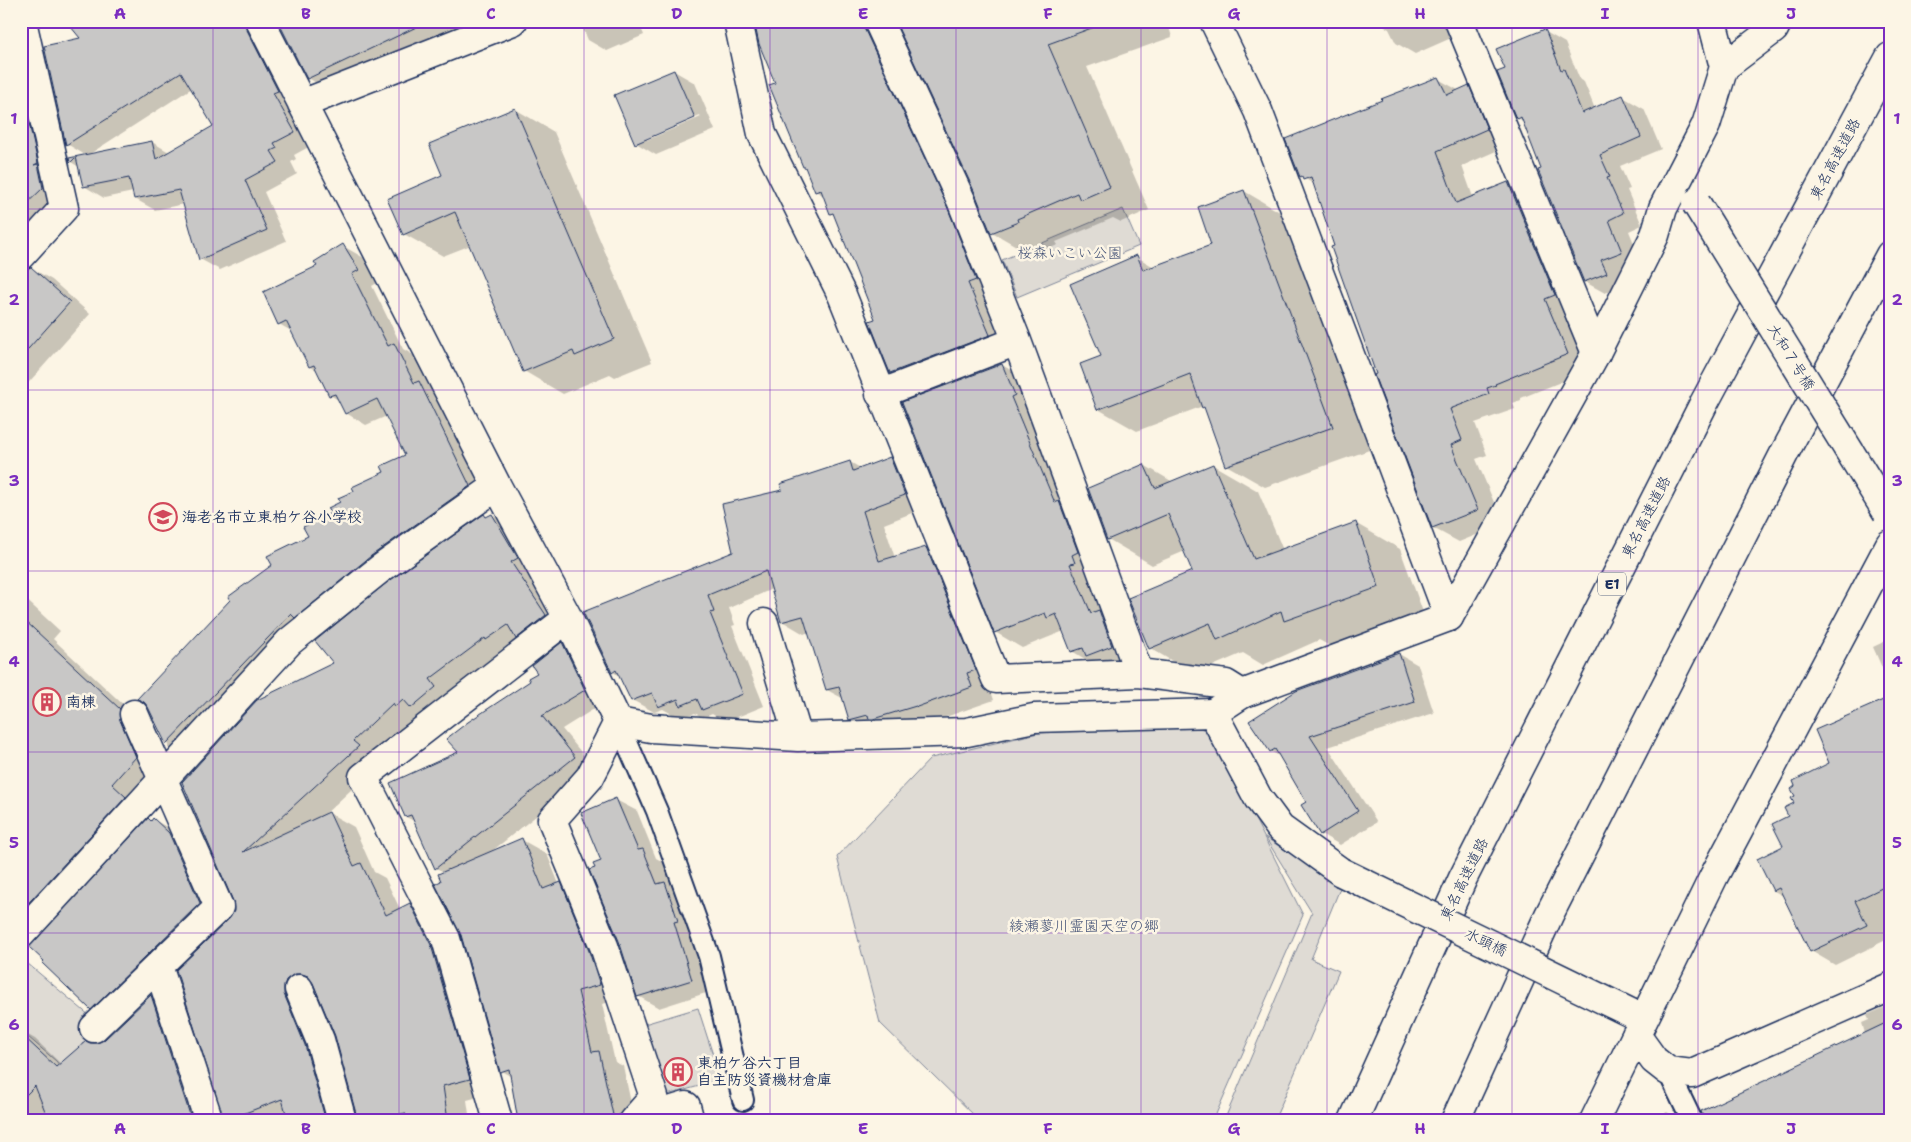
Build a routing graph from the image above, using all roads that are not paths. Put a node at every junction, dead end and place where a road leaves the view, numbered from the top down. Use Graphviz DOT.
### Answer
graph roads {
  1 [pos="22,21"];
  2 [pos="260,21"];
  3 [pos="738,21"];
  4 [pos="878,21"];
  5 [pos="1214,21"];
  6 [pos="1459,21"];
  7 [pos="1712,21"];
  8 [pos="1778,21"];
  9 [pos="506,23"];
  10 [pos="1890,57"];
  11 [pos="1724,67"];
  12 [pos="302,104"];
  13 [pos="1680,177"];
  14 [pos="21,255"];
  15 [pos="1890,255"];
  16 [pos="1017,341"];
  17 [pos="1596,352"];
  18 [pos="880,394"];
  19 [pos="497,486"];
  20 [pos="1888,514"];
  21 [pos="1890,544"];
  22 [pos="1449,617"];
  23 [pos="568,618"];
  24 [pos="764,623"];
  25 [pos="1138,673"];
  26 [pos="1242,694"];
  27 [pos="1213,713"];
  28 [pos="134,714"];
  29 [pos="618,722"];
  30 [pos="798,737"];
  31 [pos="164,779"];
  32 [pos="21,934"];
  33 [pos="158,966"];
  34 [pos="1890,987"];
  35 [pos="299,989"];
  36 [pos="1637,1022"];
  37 [pos="94,1028"];
  38 [pos="1668,1071"];
  39 [pos="743,1100"];
  40 [pos="209,1121"];
  41 [pos="342,1121"];
  42 [pos="498,1121"];
  43 [pos="633,1121"];
  44 [pos="637,1121"];
  45 [pos="690,1121"];
  46 [pos="1353,1121"];
  47 [pos="1455,1121"];
  48 [pos="1594,1121"];
  49 [pos="1692,1121"];
  1 -- 14 [label="main road"];
  2 -- 12 [label="main road"];
  3 -- 18 [label="main road"];
  4 -- 16 [label="main road"];
  5 -- 22 [label="main road"];
  6 -- 17 [label="main road"];
  7 -- 11 [label="main road"];
  8 -- 11 [label="main road"];
  9 -- 12 [label="main road"];
  10 -- 46 [label="main road, 東名高速道路 / E1"];
  11 -- 13 [label="main road"];
  12 -- 19 [label="main road"];
  13 -- 17 [label="main road"];
  13 -- 20 [label="main road, 大和７号橋, bridge"];
  15 -- 47 [label="main road"];
  16 -- 18 [label="main road"];
  16 -- 25 [label="main road"];
  17 -- 22 [label="main road"];
  18 -- 25 [label="main road"];
  19 -- 23 [label="main road"];
  19 -- 31 [label="main road"];
  21 -- 36 [label="main road"];
  22 -- 26 [label="main road"];
  23 -- 29 [label="main road"];
  23 -- 42 [label="main road"];
  24 -- 30 [label="main road"];
  25 -- 26 [label="main road"];
  26 -- 27 [label="main road"];
  27 -- 30 [label="main road"];
  27 -- 36 [label="main road, 水頭橋, bridge"];
  28 -- 31 [label="main road"];
  29 -- 30 [label="main road"];
  29 -- 39 [label="lane"];
  29 -- 43 [label="main road"];
  31 -- 32 [label="main road"];
  31 -- 33 [label="main road"];
  33 -- 37 [label="main road"];
  33 -- 40 [label="main road"];
  34 -- 38 [label="main road"];
  35 -- 41 [label="main road"];
  36 -- 38 [label="main road"];
  36 -- 48 [label="main road"];
  38 -- 49 [label="lane"];
  44 -- 45 [label="main road"];
}
